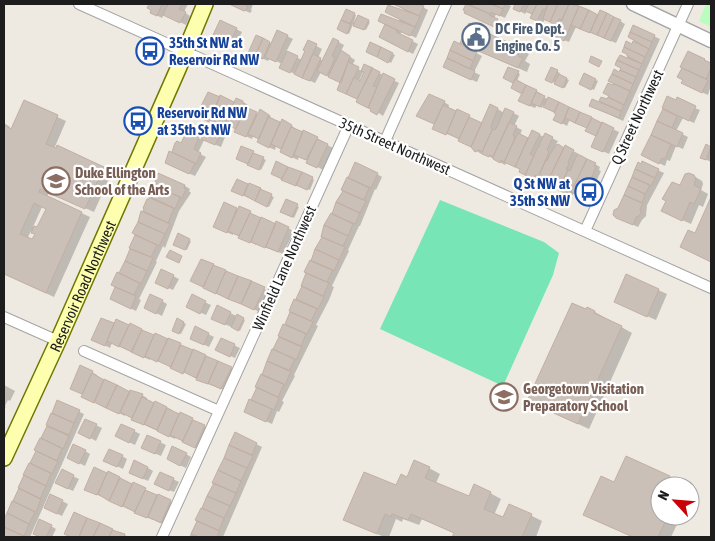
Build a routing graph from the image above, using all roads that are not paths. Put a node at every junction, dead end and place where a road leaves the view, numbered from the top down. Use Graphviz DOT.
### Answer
graph roads {
  1 [pos="79,4"];
  2 [pos="205,4"];
  3 [pos="446,4"];
  4 [pos="633,4"];
  5 [pos="688,4"];
  6 [pos="678,26"];
  7 [pos="711,41"];
  8 [pos="184,51"];
  9 [pos="349,125"];
  10 [pos="385,141"];
  11 [pos="585,230"];
  12 [pos="711,288"];
  13 [pos="4,317"];
  14 [pos="58,341"];
  15 [pos="84,351"];
  16 [pos="219,412"];
  17 [pos="4,458"];
  18 [pos="162,537"];
  1 -- 8 [label="street, 35th Street Northwest"];
  2 -- 8 [label="main road, Reservoir Road Northwest"];
  3 -- 10 [label="street"];
  4 -- 6 [label="street"];
  5 -- 6 [label="street, Q Street Northwest"];
  6 -- 7 [label="street"];
  6 -- 11 [label="street, Q Street Northwest"];
  8 -- 9 [label="street, 35th Street Northwest"];
  8 -- 14 [label="main road, Reservoir Road Northwest"];
  9 -- 10 [label="street, 35th Street Northwest"];
  9 -- 16 [label="street, Winfield Lane Northwest"];
  10 -- 11 [label="street, 35th Street Northwest"];
  11 -- 12 [label="street, 35th Street Northwest"];
  13 -- 14 [label="street"];
  14 -- 17 [label="main road, Reservoir Road Northwest"];
  15 -- 16 [label="street"];
  16 -- 18 [label="street, Winfield Lane Northwest"];
}
